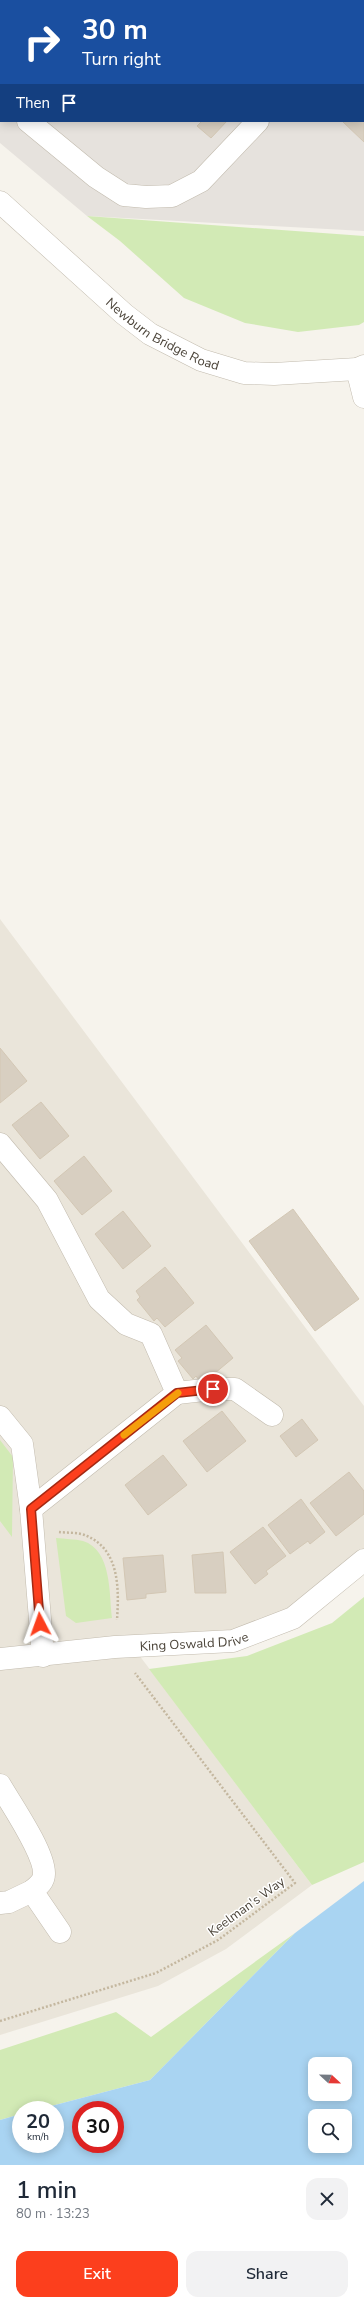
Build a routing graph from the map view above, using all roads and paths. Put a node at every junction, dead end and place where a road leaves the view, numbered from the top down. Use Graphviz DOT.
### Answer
graph roads {
  1 [pos="29,122"];
  2 [pos="257,122"];
  3 [pos="0,202"];
  4 [pos="360,367"];
  5 [pos="364,397"];
  6 [pos="0,1144"];
  7 [pos="177,1393"];
  8 [pos="272,1415"];
  9 [pos="0,1417"];
  10 [pos="32,1519"];
  11 [pos="364,1560"];
  12 [pos="115,1647"];
  13 [pos="43,1656"];
  14 [pos="0,1659"];
  15 [pos="0,1785"];
  16 [pos="32,1891"];
  17 [pos="0,1903"];
  18 [pos="60,1932"];
  19 [pos="0,2021"];
  1 -- 2 [label="street"];
  3 -- 4 [label="street, Newburn Bridge Road"];
  4 -- 5 [label="street"];
  6 -- 7 [label="street"];
  7 -- 8 [label="street"];
  7 -- 10 [label="street"];
  9 -- 10 [label="street"];
  10 -- 12 [label="path"];
  10 -- 13 [label="street"];
  11 -- 12 [label="street, King Oswald Drive"];
  12 -- 13 [label="street, King Oswald Drive"];
  12 -- 19 [label="path, Keelman's Way"];
  13 -- 14 [label="street, King Oswald Drive"];
  15 -- 16 [label="street"];
  16 -- 17 [label="street"];
  16 -- 18 [label="street"];
}
